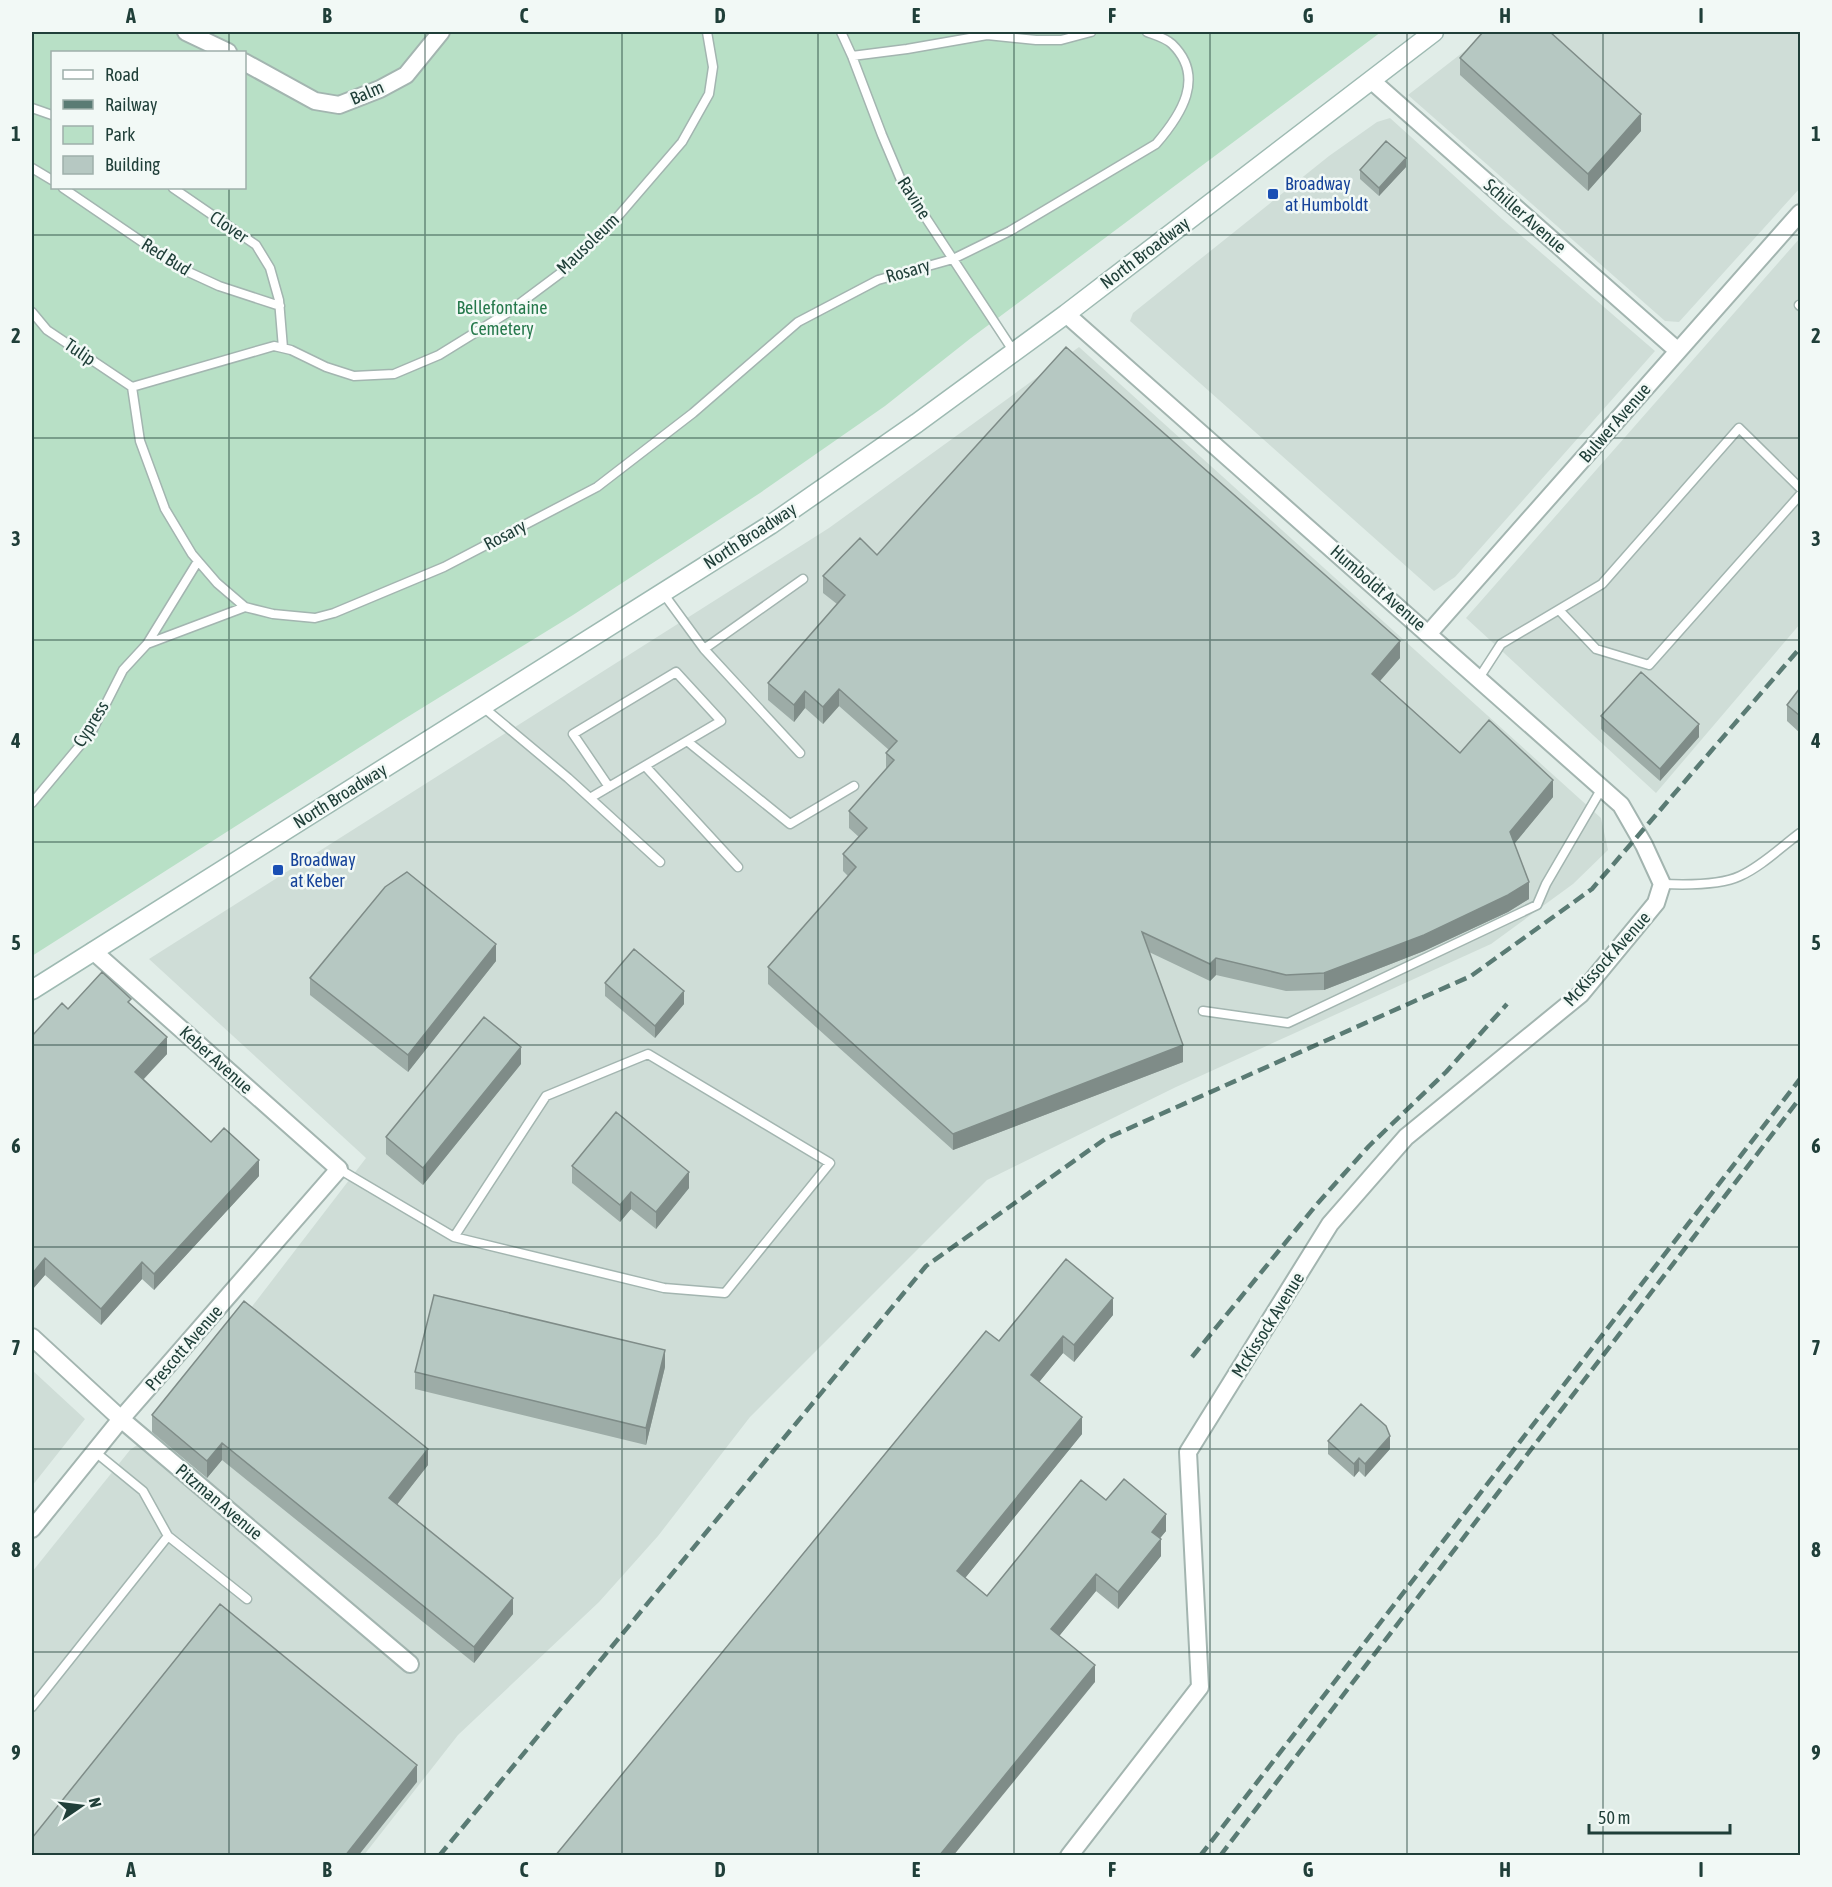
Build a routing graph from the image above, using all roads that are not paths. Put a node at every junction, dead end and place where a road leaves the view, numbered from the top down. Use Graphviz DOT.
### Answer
graph roads {
  1 [pos="186,32"];
  2 [pos="441,32"];
  3 [pos="707,32"];
  4 [pos="841,32"];
  5 [pos="1091,32"];
  6 [pos="1147,32"];
  7 [pos="1434,32"];
  8 [pos="226,51"];
  9 [pos="852,56"];
  10 [pos="246,63"];
  11 [pos="1372,81"];
  12 [pos="32,108"];
  13 [pos="51,116"];
  14 [pos="32,168"];
  15 [pos="51,179"];
  16 [pos="64,189"];
  17 [pos="175,189"];
  18 [pos="1800,213"];
  19 [pos="953,259"];
  20 [pos="279,306"];
  21 [pos="32,312"];
  22 [pos="1065,314"];
  23 [pos="283,348"];
  24 [pos="1678,351"];
  25 [pos="1014,352"];
  26 [pos="132,387"];
  27 [pos="1800,488"];
  28 [pos="1800,495"];
  29 [pos="198,561"];
  30 [pos="803,579"];
  31 [pos="663,593"];
  32 [pos="245,607"];
  33 [pos="1559,610"];
  34 [pos="1429,633"];
  35 [pos="147,644"];
  36 [pos="704,649"];
  37 [pos="1479,678"];
  38 [pos="483,707"];
  39 [pos="687,741"];
  40 [pos="800,753"];
  41 [pos="645,767"];
  42 [pos="854,786"];
  43 [pos="609,788"];
  44 [pos="1602,788"];
  45 [pos="590,798"];
  46 [pos="32,803"];
  47 [pos="1800,833"];
  48 [pos="660,862"];
  49 [pos="738,867"];
  50 [pos="1662,884"];
  51 [pos="93,951"];
  52 [pos="32,990"];
  53 [pos="1203,1011"];
  54 [pos="339,1169"];
  55 [pos="454,1237"];
  56 [pos="32,1336"];
  57 [pos="121,1419"];
  58 [pos="94,1451"];
  59 [pos="32,1529"];
  60 [pos="168,1536"];
  61 [pos="247,1599"];
  62 [pos="410,1664"];
  63 [pos="32,1707"];
  64 [pos="1069,1856"];
  1 -- 8 [label="street"];
  2 -- 10 [label="street, Balm"];
  3 -- 23 [label="lane, Mausoleum"];
  4 -- 9 [label="lane, Ravine"];
  5 -- 9 [label="lane"];
  6 -- 19 [label="lane, Rosary"];
  7 -- 11 [label="main road, North Broadway"];
  9 -- 19 [label="lane, Ravine"];
  11 -- 22 [label="main road, North Broadway"];
  11 -- 24 [label="street, Schiller Avenue"];
  12 -- 13 [label="lane"];
  14 -- 15 [label="lane"];
  16 -- 20 [label="lane, Red Bud"];
  17 -- 20 [label="lane, Clover"];
  18 -- 24 [label="street, Bulwer Avenue"];
  19 -- 25 [label="lane, Ravine"];
  19 -- 32 [label="lane, Rosary"];
  20 -- 23 [label="lane, Clover"];
  21 -- 26 [label="lane, Tulip"];
  22 -- 25 [label="main road, North Broadway"];
  22 -- 34 [label="street, Humboldt Avenue"];
  23 -- 26 [label="lane"];
  24 -- 34 [label="street, Bulwer Avenue"];
  25 -- 31 [label="main road, North Broadway"];
  26 -- 29 [label="lane, Rosary"];
  27 -- 33 [label="lane"];
  28 -- 33 [label="lane"];
  29 -- 32 [label="lane, Rosary"];
  29 -- 35 [label="lane, Cypress"];
  30 -- 36 [label="lane"];
  31 -- 36 [label="lane"];
  31 -- 38 [label="main road, North Broadway"];
  32 -- 35 [label="lane, Cypress"];
  33 -- 37 [label="lane"];
  34 -- 37 [label="street, Humboldt Avenue"];
  35 -- 46 [label="lane, Cypress"];
  36 -- 40 [label="lane"];
  37 -- 44 [label="street, Humboldt Avenue"];
  38 -- 45 [label="lane"];
  38 -- 51 [label="main road, North Broadway"];
  39 -- 41 [label="lane"];
  39 -- 42 [label="lane"];
  39 -- 43 [label="lane"];
  41 -- 43 [label="lane"];
  41 -- 49 [label="lane"];
  43 -- 45 [label="lane"];
  44 -- 50 [label="street, Humboldt Avenue"];
  44 -- 53 [label="lane"];
  45 -- 48 [label="lane"];
  47 -- 50 [label="lane"];
  50 -- 64 [label="street, McKissock Avenue"];
  51 -- 52 [label="main road, North Broadway"];
  51 -- 54 [label="street, Keber Avenue"];
  54 -- 55 [label="lane"];
  54 -- 57 [label="street, Prescott Avenue"];
  55 -- 55 [label="lane"];
  56 -- 57 [label="street, Pitzman Avenue"];
  57 -- 58 [label="street, Prescott Avenue"];
  57 -- 62 [label="street, Pitzman Avenue"];
  58 -- 59 [label="street, Prescott Avenue"];
  58 -- 60 [label="lane"];
  60 -- 61 [label="lane"];
  60 -- 63 [label="lane"];
}
